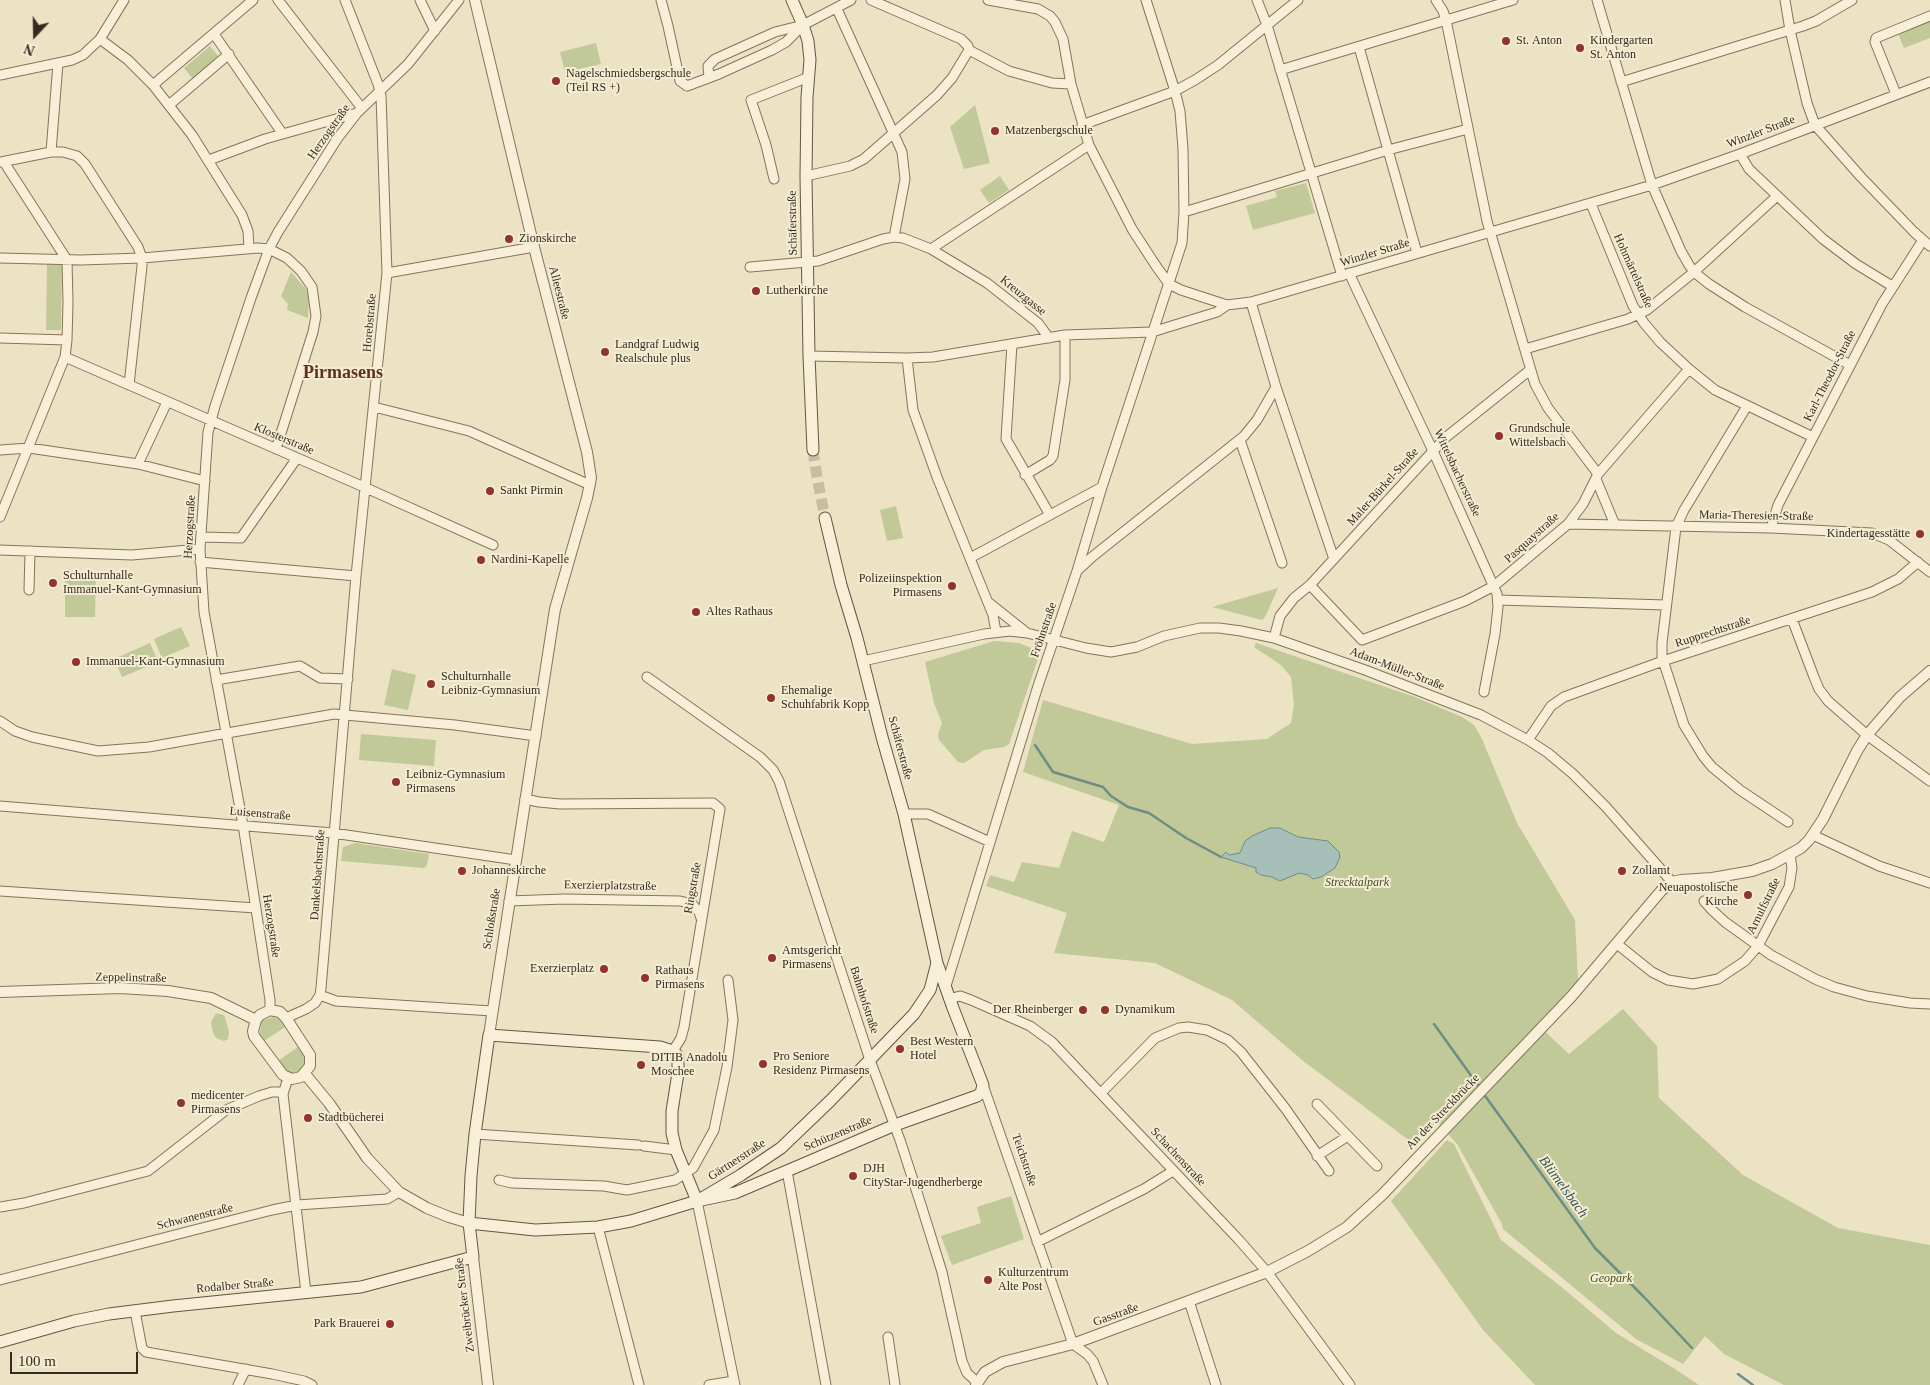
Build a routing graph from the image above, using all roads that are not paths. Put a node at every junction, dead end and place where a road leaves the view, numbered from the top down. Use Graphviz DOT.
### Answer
graph roads {
  1 [pos="124,0"];
  2 [pos="253,0"];
  3 [pos="278,0"];
  4 [pos="345,0"];
  5 [pos="420,0"];
  6 [pos="459,0"];
  7 [pos="475,0"];
  8 [pos="661,0"];
  9 [pos="792,0"];
  10 [pos="850,0"];
  11 [pos="872,0"];
  12 [pos="988,0"];
  13 [pos="1146,0"];
  14 [pos="1257,0"];
  15 [pos="1298,0"];
  16 [pos="1436,0"];
  17 [pos="1513,0"];
  18 [pos="1597,0"];
  19 [pos="1785,0"];
  20 [pos="1852,0"];
  21 [pos="837,9"];
  22 [pos="1930,16"];
  23 [pos="1446,20"];
  24 [pos="803,25"];
  25 [pos="1267,25"];
  26 [pos="1790,30"];
  27 [pos="435,31"];
  28 [pos="214,34"];
  29 [pos="100,38"];
  30 [pos="1359,47"];
  31 [pos="969,50"];
  32 [pos="229,54"];
  33 [pos="58,63"];
  34 [pos="1280,70"];
  35 [pos="0,75"];
  36 [pos="809,77"];
  37 [pos="709,78"];
  38 [pos="1621,82"];
  39 [pos="1930,82"];
  40 [pos="1071,84"];
  41 [pos="153,85"];
  42 [pos="380,90"];
  43 [pos="1175,91"];
  44 [pos="1896,94"];
  45 [pos="169,105"];
  46 [pos="359,110"];
  47 [pos="1082,125"];
  48 [pos="1814,125"];
  49 [pos="1468,129"];
  50 [pos="282,133"];
  51 [pos="894,134"];
  52 [pos="1089,145"];
  53 [pos="1388,150"];
  54 [pos="51,152"];
  55 [pos="1740,154"];
  56 [pos="209,160"];
  57 [pos="2,162"];
  58 [pos="1312,173"];
  59 [pos="806,176"];
  60 [pos="774,179"];
  61 [pos="1652,185"];
  62 [pos="1777,196"];
  63 [pos="1591,204"];
  64 [pos="1184,212"];
  65 [pos="1490,233"];
  66 [pos="894,237"];
  67 [pos="1926,243"];
  68 [pos="534,247"];
  69 [pos="249,248"];
  70 [pos="269,249"];
  71 [pos="931,249"];
  72 [pos="1417,253"];
  73 [pos="0,258"];
  74 [pos="142,258"];
  75 [pos="67,260"];
  76 [pos="808,263"];
  77 [pos="750,267"];
  78 [pos="1694,272"];
  79 [pos="387,273"];
  80 [pos="1346,275"];
  81 [pos="1169,284"];
  82 [pos="1892,286"];
  83 [pos="1251,302"];
  84 [pos="1227,305"];
  85 [pos="1639,314"];
  86 [pos="1152,332"];
  87 [pos="1065,335"];
  88 [pos="0,338"];
  89 [pos="1049,338"];
  90 [pos="67,340"];
  91 [pos="1012,344"];
  92 [pos="1525,350"];
  93 [pos="809,356"];
  94 [pos="65,357"];
  95 [pos="907,358"];
  96 [pos="1850,365"];
  97 [pos="1689,369"];
  98 [pos="1530,370"];
  99 [pos="129,384"];
  100 [pos="1276,387"];
  101 [pos="167,402"];
  102 [pos="1747,406"];
  103 [pos="374,407"];
  104 [pos="211,421"];
  105 [pos="1813,437"];
  106 [pos="1240,440"];
  107 [pos="29,448"];
  108 [pos="276,449"];
  109 [pos="0,450"];
  110 [pos="813,450"];
  111 [pos="1433,451"];
  112 [pos="297,458"];
  113 [pos="138,464"];
  114 [pos="1026,474"];
  115 [pos="1597,477"];
  116 [pos="205,481"];
  117 [pos="590,485"];
  118 [pos="364,487"];
  119 [pos="1102,487"];
  120 [pos="585,506"];
  121 [pos="1050,515"];
  122 [pos="0,517"];
  123 [pos="825,518"];
  124 [pos="1568,524"];
  125 [pos="1615,524"];
  126 [pos="1676,527"];
  127 [pos="1771,528"];
  128 [pos="201,537"];
  129 [pos="493,545"];
  130 [pos="200,549"];
  131 [pos="0,550"];
  132 [pos="30,551"];
  133 [pos="970,558"];
  134 [pos="1334,559"];
  135 [pos="200,562"];
  136 [pos="1918,562"];
  137 [pos="1282,563"];
  138 [pos="1077,571"];
  139 [pos="1930,572"];
  140 [pos="356,576"];
  141 [pos="1310,585"];
  142 [pos="1494,586"];
  143 [pos="29,590"];
  144 [pos="1498,600"];
  145 [pos="987,602"];
  146 [pos="1666,605"];
  147 [pos="1792,619"];
  148 [pos="996,632"];
  149 [pos="1028,633"];
  150 [pos="1274,638"];
  151 [pos="1054,639"];
  152 [pos="863,661"];
  153 [pos="1663,661"];
  154 [pos="1930,671"];
  155 [pos="647,677"];
  156 [pos="348,679"];
  157 [pos="216,680"];
  158 [pos="1484,692"];
  159 [pos="344,714"];
  160 [pos="0,721"];
  161 [pos="226,734"];
  162 [pos="1867,735"];
  163 [pos="536,736"];
  164 [pos="1528,740"];
  165 [pos="1930,781"];
  166 [pos="525,799"];
  167 [pos="0,806"];
  168 [pos="904,814"];
  169 [pos="1788,822"];
  170 [pos="243,825"];
  171 [pos="334,833"];
  172 [pos="1813,835"];
  173 [pos="990,842"];
  174 [pos="1790,856"];
  175 [pos="516,860"];
  176 [pos="1672,882"];
  177 [pos="1930,883"];
  178 [pos="0,891"];
  179 [pos="1704,900"];
  180 [pos="509,901"];
  181 [pos="256,908"];
  182 [pos="701,919"];
  183 [pos="1618,944"];
  184 [pos="1758,946"];
  185 [pos="938,963"];
  186 [pos="728,980"];
  187 [pos="946,986"];
  188 [pos="0,992"];
  189 [pos="320,995"];
  190 [pos="924,1000"];
  191 [pos="951,1003"];
  192 [pos="1930,1004"];
  193 [pos="270,1010"];
  194 [pos="492,1011"];
  195 [pos="286,1018"];
  196 [pos="256,1020"];
  197 [pos="489,1035"];
  198 [pos="673,1051"];
  199 [pos="870,1060"];
  200 [pos="305,1074"];
  201 [pos="288,1078"];
  202 [pos="983,1084"];
  203 [pos="283,1092"];
  204 [pos="1101,1093"];
  205 [pos="1317,1104"];
  206 [pos="895,1125"];
  207 [pos="475,1134"];
  208 [pos="1348,1136"];
  209 [pos="676,1150"];
  210 [pos="1317,1156"];
  211 [pos="1377,1166"];
  212 [pos="787,1171"];
  213 [pos="1173,1171"];
  214 [pos="1329,1171"];
  215 [pos="687,1173"];
  216 [pos="502,1181"];
  217 [pos="399,1192"];
  218 [pos="697,1201"];
  219 [pos="297,1205"];
  220 [pos="0,1207"];
  221 [pos="469,1223"];
  222 [pos="598,1227"];
  223 [pos="1037,1242"];
  224 [pos="473,1257"];
  225 [pos="1267,1272"];
  226 [pos="0,1280"];
  227 [pos="306,1293"];
  228 [pos="1188,1301"];
  229 [pos="135,1311"];
  230 [pos="888,1337"];
  231 [pos="0,1342"];
  232 [pos="1073,1344"];
  233 [pos="246,1369"];
  234 [pos="734,1383"];
  235 [pos="977,1384"];
  236 [pos="238,1385"];
  237 [pos="312,1385"];
  238 [pos="488,1385"];
  239 [pos="639,1385"];
  240 [pos="709,1385"];
  241 [pos="826,1385"];
  242 [pos="894,1385"];
  243 [pos="1103,1385"];
  244 [pos="1216,1385"];
  245 [pos="1350,1385"];
  1 -- 29 [label="street"];
  2 -- 28 [label="street"];
  3 -- 46 [label="street"];
  4 -- 42 [label="street, Horebstraße"];
  5 -- 27 [label="street"];
  6 -- 27 [label="street, Herzogstraße"];
  7 -- 68 [label="street, Alleestraße"];
  8 -- 37 [label="street"];
  9 -- 24 [label="main road, Schäferstraße"];
  10 -- 21 [label="street"];
  11 -- 31 [label="street"];
  12 -- 40 [label="street"];
  13 -- 43 [label="street, Fröhnstraße"];
  14 -- 25 [label="street, Wittelsbacherstraße"];
  15 -- 25 [label="street"];
  16 -- 23 [label="street"];
  17 -- 23 [label="street"];
  18 -- 38 [label="street"];
  19 -- 26 [label="street"];
  20 -- 26 [label="street"];
  21 -- 24 [label="street"];
  21 -- 51 [label="street"];
  22 -- 44 [label="street"];
  23 -- 30 [label="street"];
  23 -- 49 [label="street"];
  24 -- 36 [label="main road, Schäferstraße"];
  24 -- 37 [label="street"];
  24 -- 37 [label="street"];
  25 -- 34 [label="street, Wittelsbacherstraße"];
  25 -- 43 [label="street"];
  26 -- 38 [label="street"];
  26 -- 48 [label="street"];
  27 -- 42 [label="street, Herzogstraße"];
  28 -- 32 [label="street"];
  28 -- 41 [label="street"];
  29 -- 33 [label="street"];
  29 -- 41 [label="street"];
  30 -- 34 [label="street"];
  30 -- 53 [label="street"];
  31 -- 40 [label="street"];
  31 -- 51 [label="street"];
  32 -- 45 [label="street"];
  32 -- 50 [label="street"];
  33 -- 35 [label="street"];
  33 -- 54 [label="street"];
  34 -- 58 [label="street, Wittelsbacherstraße"];
  36 -- 59 [label="main road, Schäferstraße"];
  36 -- 60 [label="street"];
  38 -- 61 [label="street"];
  39 -- 44 [label="street, Winzler Straße"];
  40 -- 47 [label="street"];
  41 -- 45 [label="street"];
  42 -- 46 [label="street, Herzogstraße"];
  42 -- 79 [label="street, Horebstraße"];
  43 -- 47 [label="street"];
  43 -- 64 [label="street, Fröhnstraße"];
  44 -- 48 [label="street, Winzler Straße"];
  45 -- 56 [label="street"];
  46 -- 50 [label="street"];
  46 -- 70 [label="street, Herzogstraße"];
  47 -- 52 [label="street"];
  48 -- 55 [label="street, Winzler Straße"];
  48 -- 67 [label="street"];
  49 -- 53 [label="street"];
  49 -- 65 [label="street"];
  50 -- 56 [label="street"];
  51 -- 59 [label="street"];
  51 -- 66 [label="street"];
  52 -- 71 [label="street"];
  52 -- 81 [label="street"];
  53 -- 58 [label="street"];
  53 -- 72 [label="street"];
  54 -- 57 [label="street"];
  54 -- 74 [label="street"];
  55 -- 61 [label="street, Winzler Straße"];
  55 -- 62 [label="street"];
  56 -- 69 [label="street"];
  57 -- 75 [label="street"];
  58 -- 64 [label="street"];
  58 -- 80 [label="street, Wittelsbacherstraße"];
  59 -- 76 [label="main road, Schäferstraße"];
  61 -- 63 [label="street, Winzler Straße"];
  61 -- 78 [label="street"];
  62 -- 78 [label="street"];
  62 -- 82 [label="street"];
  63 -- 65 [label="street, Winzler Straße"];
  63 -- 85 [label="street, Hohmärtelstraße"];
  64 -- 81 [label="street, Fröhnstraße"];
  65 -- 72 [label="street, Winzler Straße"];
  65 -- 92 [label="street"];
  66 -- 71 [label="street, Kreuzgasse"];
  66 -- 76 [label="street"];
  67 -- 82 [label="street, Karl-Theodor-Straße"];
  68 -- 79 [label="street"];
  68 -- 117 [label="street, Alleestraße"];
  69 -- 70 [label="street"];
  69 -- 74 [label="street"];
  70 -- 104 [label="street, Herzogstraße"];
  70 -- 108 [label="street"];
  71 -- 89 [label="street, Kreuzgasse"];
  72 -- 80 [label="street, Winzler Straße"];
  73 -- 75 [label="street"];
  74 -- 75 [label="street"];
  74 -- 99 [label="street"];
  75 -- 90 [label="street"];
  76 -- 77 [label="street"];
  76 -- 93 [label="main road, Schäferstraße"];
  78 -- 85 [label="street"];
  78 -- 96 [label="street"];
  79 -- 103 [label="street, Horebstraße"];
  80 -- 83 [label="street, Winzler Straße"];
  80 -- 111 [label="street, Wittelsbacherstraße"];
  81 -- 84 [label="street, Winzler Straße"];
  81 -- 86 [label="street, Fröhnstraße"];
  82 -- 96 [label="street, Karl-Theodor-Straße"];
  83 -- 84 [label="street, Winzler Straße"];
  83 -- 100 [label="street"];
  84 -- 86 [label="street"];
  85 -- 92 [label="street"];
  85 -- 97 [label="street, Hohmärtelstraße"];
  86 -- 87 [label="street"];
  86 -- 119 [label="street, Fröhnstraße"];
  87 -- 89 [label="street"];
  87 -- 114 [label="street"];
  88 -- 90 [label="street"];
  89 -- 91 [label="street"];
  90 -- 94 [label="street"];
  91 -- 95 [label="street"];
  91 -- 114 [label="street"];
  92 -- 98 [label="street"];
  93 -- 95 [label="street"];
  93 -- 110 [label="main road, Schäferstraße"];
  94 -- 99 [label="street, Klosterstraße"];
  94 -- 107 [label="street"];
  95 -- 133 [label="street"];
  96 -- 105 [label="street, Karl-Theodor-Straße"];
  97 -- 102 [label="street, Hohmärtelstraße"];
  97 -- 115 [label="street, Pasquaystraße"];
  98 -- 111 [label="street, Maler-Bürkel-Straße"];
  98 -- 115 [label="street"];
  99 -- 101 [label="street, Klosterstraße"];
  100 -- 106 [label="street"];
  100 -- 134 [label="street"];
  101 -- 104 [label="street, Klosterstraße"];
  101 -- 113 [label="street"];
  102 -- 105 [label="street, Hohmärtelstraße"];
  102 -- 126 [label="street"];
  103 -- 117 [label="street"];
  103 -- 118 [label="street, Horebstraße"];
  104 -- 108 [label="street, Klosterstraße"];
  104 -- 116 [label="street, Herzogstraße"];
  105 -- 127 [label="street, Karl-Theodor-Straße"];
  106 -- 137 [label="street"];
  106 -- 138 [label="street"];
  107 -- 109 [label="street"];
  107 -- 113 [label="street"];
  107 -- 122 [label="street"];
  108 -- 112 [label="street, Klosterstraße"];
  111 -- 134 [label="street, Maler-Bürkel-Straße"];
  111 -- 142 [label="street, Wittelsbacherstraße"];
  112 -- 118 [label="street, Klosterstraße"];
  112 -- 128 [label="street"];
  113 -- 116 [label="street"];
  114 -- 121 [label="street"];
  115 -- 124 [label="street, Pasquaystraße"];
  115 -- 125 [label="street"];
  116 -- 128 [label="street, Herzogstraße"];
  117 -- 120 [label="street, Alleestraße"];
  118 -- 129 [label="street, Klosterstraße"];
  118 -- 140 [label="street, Horebstraße"];
  119 -- 121 [label="street"];
  119 -- 138 [label="street, Fröhnstraße"];
  120 -- 163 [label="street, Schloßstraße"];
  121 -- 133 [label="street"];
  123 -- 152 [label="main road, Schäferstraße"];
  124 -- 125 [label="street, Maria-Theresien-Straße"];
  124 -- 142 [label="street, Pasquaystraße"];
  125 -- 126 [label="street, Maria-Theresien-Straße"];
  126 -- 127 [label="street, Maria-Theresien-Straße"];
  126 -- 146 [label="street"];
  127 -- 136 [label="street, Maria-Theresien-Straße"];
  128 -- 130 [label="street, Herzogstraße"];
  130 -- 132 [label="street"];
  130 -- 135 [label="street, Herzogstraße"];
  131 -- 132 [label="street"];
  132 -- 143 [label="street"];
  133 -- 145 [label="street"];
  134 -- 141 [label="street, Maler-Bürkel-Straße"];
  135 -- 140 [label="street"];
  135 -- 157 [label="street, Herzogstraße"];
  136 -- 139 [label="street, Maria-Theresien-Straße"];
  136 -- 147 [label="street, Rupprechtstraße"];
  138 -- 151 [label="street, Fröhnstraße"];
  140 -- 156 [label="street, Horebstraße"];
  141 -- 142 [label="street, Pasquaystraße"];
  141 -- 150 [label="street, Maler-Bürkel-Straße"];
  142 -- 144 [label="street, Wittelsbacherstraße"];
  144 -- 146 [label="street"];
  144 -- 158 [label="street, Wittelsbacherstraße"];
  145 -- 148 [label="street"];
  145 -- 149 [label="street"];
  146 -- 153 [label="street"];
  147 -- 153 [label="street, Rupprechtstraße"];
  147 -- 162 [label="street"];
  148 -- 149 [label="street"];
  148 -- 152 [label="street"];
  149 -- 151 [label="street, Adam-Müller-Straße"];
  150 -- 151 [label="street, Adam-Müller-Straße"];
  150 -- 164 [label="street, Adam-Müller-Straße"];
  151 -- 173 [label="street, Fröhnstraße"];
  152 -- 168 [label="main road, Schäferstraße"];
  153 -- 164 [label="street, Rupprechtstraße"];
  153 -- 169 [label="street"];
  154 -- 162 [label="street"];
  155 -- 199 [label="street, Bahnhofstraße"];
  156 -- 157 [label="street"];
  156 -- 159 [label="street, Horebstraße"];
  157 -- 161 [label="street, Herzogstraße"];
  159 -- 161 [label="street"];
  159 -- 163 [label="street"];
  159 -- 171 [label="street, Dankelsbachstraße"];
  160 -- 161 [label="street"];
  161 -- 170 [label="street, Herzogstraße"];
  162 -- 165 [label="street"];
  162 -- 172 [label="street"];
  163 -- 166 [label="street, Schloßstraße"];
  164 -- 176 [label="street, Adam-Müller-Straße"];
  166 -- 175 [label="street, Schloßstraße"];
  166 -- 182 [label="street, Ringstraße"];
  167 -- 170 [label="street, Luisenstraße"];
  168 -- 173 [label="street"];
  168 -- 185 [label="main road, Schäferstraße"];
  170 -- 171 [label="street, Luisenstraße"];
  170 -- 181 [label="street, Herzogstraße"];
  171 -- 175 [label="street, Luisenstraße"];
  171 -- 189 [label="street, Dankelsbachstraße"];
  172 -- 174 [label="street"];
  172 -- 177 [label="street"];
  173 -- 187 [label="street, Fröhnstraße"];
  174 -- 176 [label="street"];
  174 -- 184 [label="street, Arnulfstraße"];
  175 -- 180 [label="street, Schloßstraße"];
  176 -- 183 [label="street"];
  178 -- 181 [label="street"];
  179 -- 184 [label="street"];
  180 -- 182 [label="street, Exerzierplatzstraße"];
  180 -- 194 [label="street, Schloßstraße"];
  181 -- 193 [label="street, Herzogstraße"];
  182 -- 198 [label="street, Ringstraße"];
  183 -- 184 [label="street, Arnulfstraße"];
  183 -- 225 [label="street, An der Streckbrücke"];
  184 -- 192 [label="street"];
  185 -- 187 [label="main road, Schäferstraße"];
  185 -- 190 [label="main road, Gärtnerstraße"];
  186 -- 215 [label="street"];
  187 -- 191 [label="main road, Teichstraße"];
  188 -- 196 [label="street, Zeppelinstraße"];
  189 -- 194 [label="street"];
  189 -- 195 [label="street"];
  190 -- 191 [label="main road"];
  190 -- 199 [label="main road, Gärtnerstraße"];
  191 -- 202 [label="main road, Teichstraße"];
  191 -- 204 [label="street, Schachenstraße"];
  193 -- 195 [label="street"];
  193 -- 196 [label="street"];
  194 -- 197 [label="street, Schloßstraße"];
  195 -- 200 [label="street"];
  196 -- 201 [label="street"];
  197 -- 198 [label="main road"];
  197 -- 207 [label="main road, Schloßstraße"];
  198 -- 209 [label="main road"];
  199 -- 206 [label="street, Bahnhofstraße"];
  199 -- 218 [label="main road, Gärtnerstraße"];
  200 -- 201 [label="street"];
  200 -- 217 [label="street"];
  201 -- 203 [label="street"];
  202 -- 206 [label="main road, Schützenstraße"];
  202 -- 223 [label="street, Teichstraße"];
  203 -- 219 [label="street"];
  203 -- 220 [label="street"];
  204 -- 210 [label="street"];
  204 -- 213 [label="street, Schachenstraße"];
  205 -- 208 [label="street"];
  206 -- 212 [label="main road, Schützenstraße"];
  206 -- 235 [label="street, Bahnhofstraße"];
  207 -- 209 [label="street"];
  207 -- 221 [label="main road, Schloßstraße"];
  208 -- 210 [label="street"];
  208 -- 211 [label="street"];
  209 -- 215 [label="main road"];
  210 -- 214 [label="street"];
  212 -- 218 [label="main road, Schützenstraße"];
  212 -- 241 [label="street"];
  213 -- 223 [label="street"];
  213 -- 225 [label="street, Schachenstraße"];
  215 -- 216 [label="street"];
  215 -- 218 [label="main road"];
  217 -- 219 [label="street, Schwanenstraße"];
  217 -- 221 [label="street"];
  218 -- 222 [label="main road, Gärtnerstraße"];
  218 -- 234 [label="street"];
  219 -- 226 [label="street, Schwanenstraße"];
  219 -- 227 [label="street"];
  221 -- 222 [label="main road, Gärtnerstraße"];
  221 -- 224 [label="main road, Zweibrücker Straße"];
  222 -- 239 [label="street"];
  223 -- 232 [label="street, Teichstraße"];
  224 -- 227 [label="main road, Rodalber Straße"];
  224 -- 238 [label="street, Zweibrücker Straße"];
  225 -- 228 [label="street, Gasstraße"];
  225 -- 245 [label="street, Schachenstraße"];
  227 -- 229 [label="main road, Rodalber Straße"];
  228 -- 232 [label="street, Gasstraße"];
  228 -- 244 [label="street"];
  229 -- 231 [label="main road, Rodalber Straße"];
  229 -- 233 [label="street"];
  230 -- 242 [label="street"];
  232 -- 235 [label="street, Gasstraße"];
  232 -- 243 [label="street"];
  233 -- 236 [label="street"];
  233 -- 237 [label="street"];
  234 -- 240 [label="street"];
}
